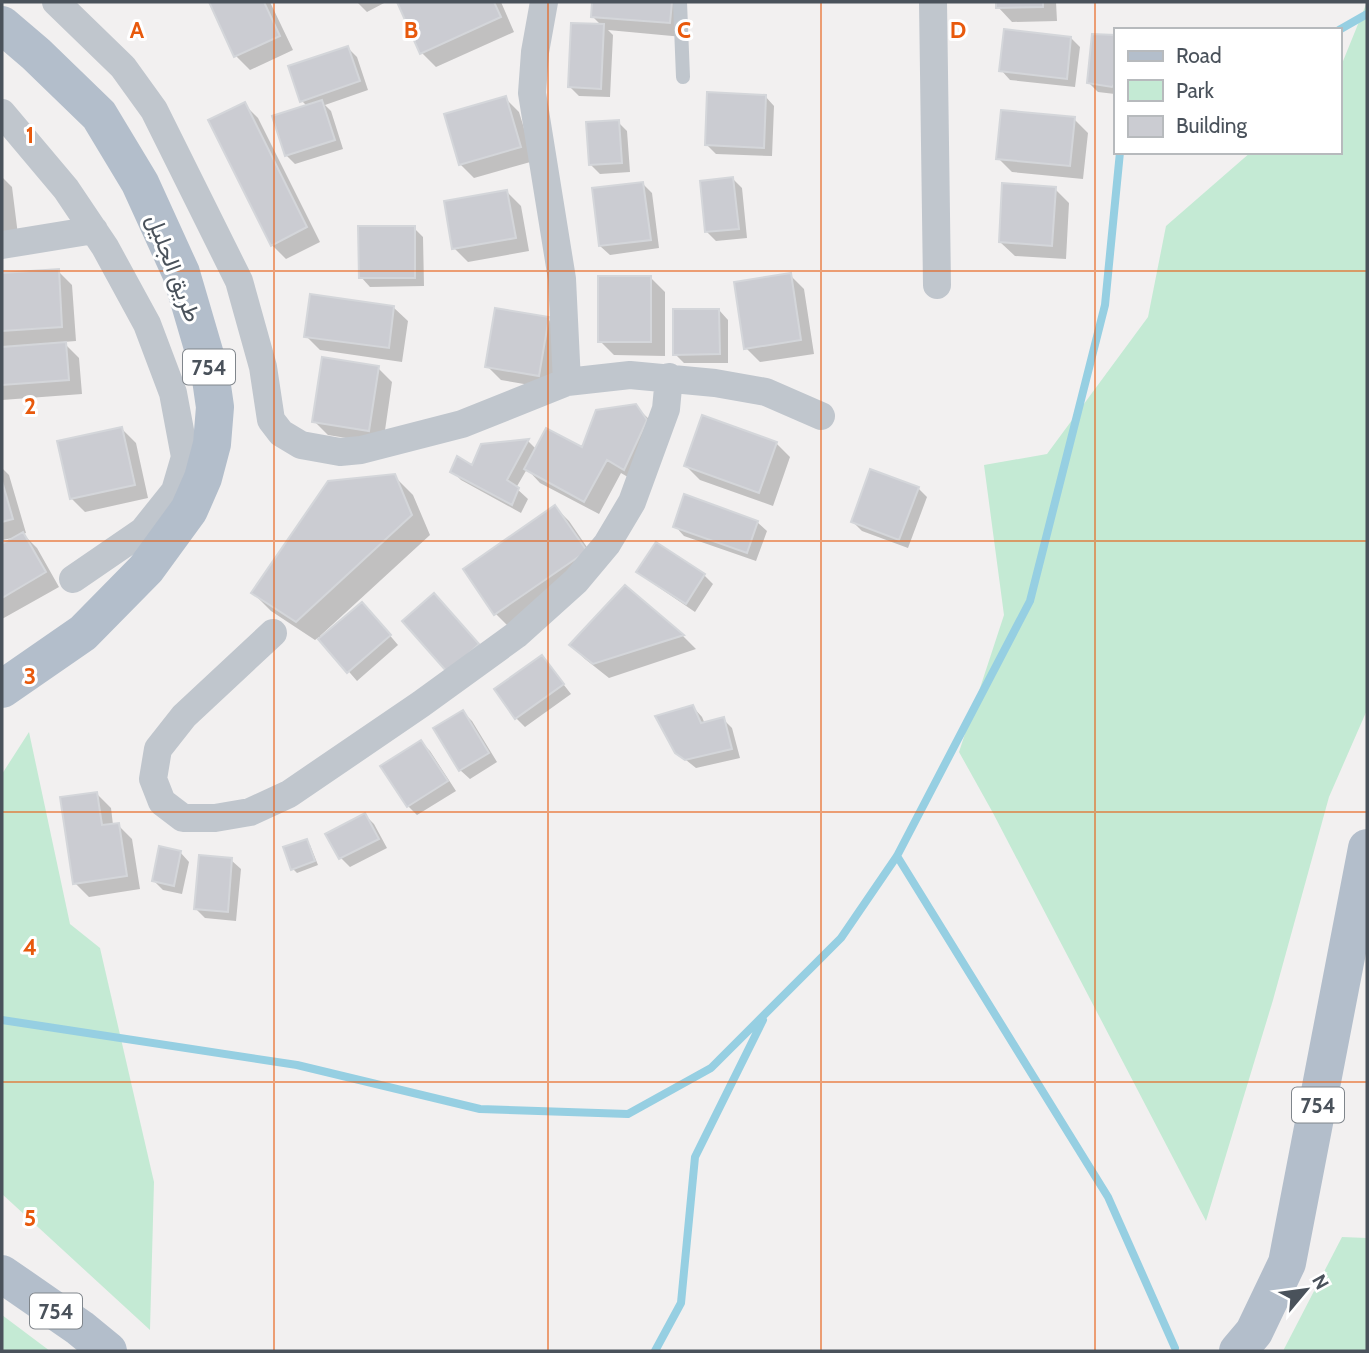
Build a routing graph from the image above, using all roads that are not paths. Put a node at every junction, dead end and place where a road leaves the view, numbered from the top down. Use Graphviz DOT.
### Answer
graph roads {
  1 [pos="56,2"];
  2 [pos="544,2"];
  3 [pos="680,2"];
  4 [pos="933,2"];
  5 [pos="2,25"];
  6 [pos="683,78"];
  7 [pos="2,113"];
  8 [pos="93,230"];
  9 [pos="2,245"];
  10 [pos="937,285"];
  11 [pos="669,377"];
  12 [pos="568,382"];
  13 [pos="821,416"];
  14 [pos="73,579"];
  15 [pos="272,633"];
  16 [pos="2,689"];
  17 [pos="1367,848"];
  18 [pos="2,1274"];
  19 [pos="107,1351"];
  20 [pos="1238,1351"];
  1 -- 12 [label="street"];
  2 -- 12 [label="street"];
  3 -- 6 [label="lane"];
  4 -- 10 [label="street"];
  5 -- 16 [label="main road, طريق الجليل / 754"];
  7 -- 8 [label="street"];
  8 -- 9 [label="street"];
  8 -- 14 [label="street"];
  11 -- 12 [label="street"];
  11 -- 13 [label="street"];
  11 -- 15 [label="street"];
  17 -- 20 [label="main road, 754"];
  18 -- 19 [label="main road, 754"];
}
